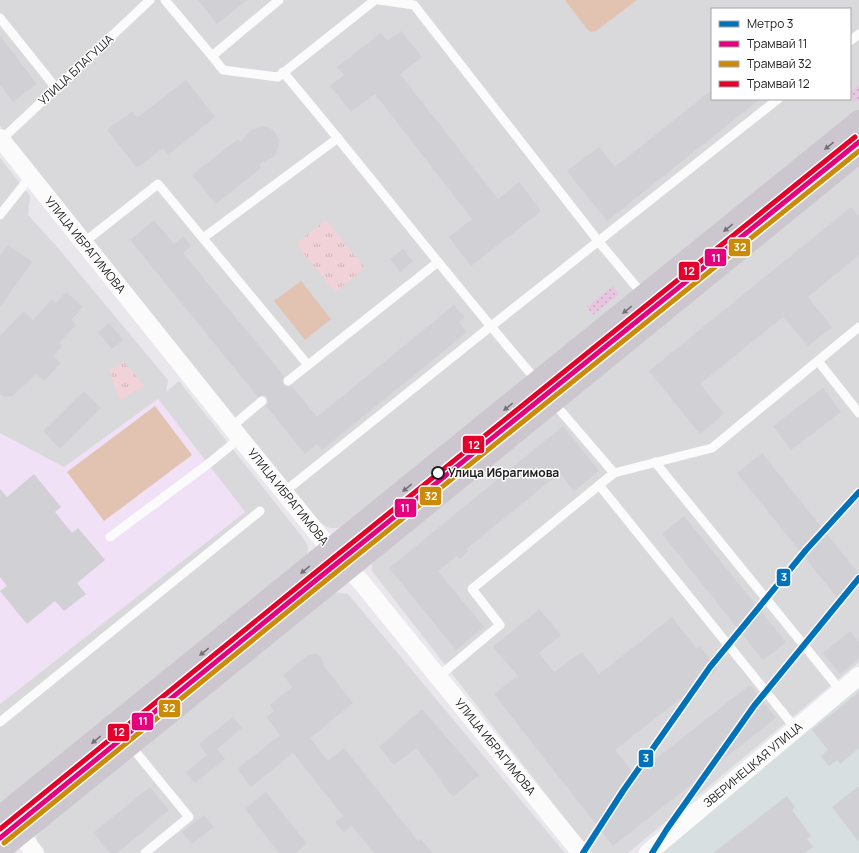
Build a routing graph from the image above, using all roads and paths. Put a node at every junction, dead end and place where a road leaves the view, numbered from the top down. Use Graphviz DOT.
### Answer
graph roads {
  1 [pos="150,0"];
  2 [pos="165,0"];
  3 [pos="279,0"];
  4 [pos="375,0"];
  5 [pos="379,0"];
  6 [pos="0,18"];
  7 [pos="859,34"];
  8 [pos="851,40"];
  9 [pos="212,56"];
  10 [pos="283,72"];
  11 [pos="56,88"];
  12 [pos="777,100"];
  13 [pos="859,122"];
  14 [pos="338,138"];
  15 [pos="1,139"];
  16 [pos="859,152"];
  17 [pos="30,177"];
  18 [pos="0,215"];
  19 [pos="203,238"];
  20 [pos="599,242"];
  21 [pos="83,243"];
  22 [pos="438,262"];
  23 [pos="644,296"];
  24 [pos="490,327"];
  25 [pos="859,327"];
  26 [pos="818,361"];
  27 [pos="308,365"];
  28 [pos="288,381"];
  29 [pos="538,382"];
  30 [pos="262,402"];
  31 [pos="553,402"];
  32 [pos="859,413"];
  33 [pos="235,432"];
  34 [pos="655,462"];
  35 [pos="614,473"];
  36 [pos="599,485"];
  37 [pos="284,492"];
  38 [pos="260,511"];
  39 [pos="110,538"];
  40 [pos="331,550"];
  41 [pos="349,568"];
  42 [pos="859,676"];
  43 [pos="438,678"];
  44 [pos="841,691"];
  45 [pos="0,722"];
  46 [pos="796,729"];
  47 [pos="130,745"];
  48 [pos="2,816"];
  49 [pos="20,834"];
  50 [pos="0,850"];
  51 [pos="35,853"];
  52 [pos="145,853"];
  53 [pos="581,853"];
  54 [pos="648,853"];
  1 -- 11 [label="lane, УЛИЦА БЛАГУША"];
  2 -- 9 [label="lane"];
  3 -- 9 [label="lane"];
  4 -- 10 [label="lane"];
  5 -- 20 [label="lane"];
  6 -- 11 [label="lane"];
  7 -- 8 [label="lane"];
  9 -- 10 [label="lane"];
  10 -- 14 [label="lane"];
  11 -- 15 [label="lane, УЛИЦА БЛАГУША"];
  12 -- 20 [label="lane"];
  13 -- 23 [label="main road, one-way"];
  14 -- 19 [label="lane"];
  14 -- 22 [label="lane"];
  15 -- 17 [label="street, УЛИЦА ИБРАГИМОВА"];
  16 -- 31 [label="main road"];
  17 -- 18 [label="lane"];
  17 -- 21 [label="street, УЛИЦА ИБРАГИМОВА"];
  19 -- 21 [label="lane"];
  19 -- 27 [label="lane"];
  20 -- 23 [label="lane"];
  20 -- 24 [label="lane"];
  21 -- 33 [label="street, УЛИЦА ИБРАГИМОВА"];
  22 -- 24 [label="lane"];
  22 -- 27 [label="lane"];
  23 -- 29 [label="main road, one-way"];
  24 -- 29 [label="lane"];
  24 -- 37 [label="lane"];
  25 -- 26 [label="lane"];
  26 -- 32 [label="lane"];
  26 -- 34 [label="lane"];
  27 -- 28 [label="lane"];
  29 -- 40 [label="main road, one-way"];
  30 -- 33 [label="lane"];
  31 -- 35 [label="lane"];
  31 -- 41 [label="main road"];
  33 -- 37 [label="street, УЛИЦА ИБРАГИМОВА"];
  33 -- 39 [label="lane"];
  34 -- 35 [label="lane"];
  34 -- 44 [label="lane"];
  35 -- 36 [label="lane"];
  36 -- 43 [label="lane"];
  36 -- 46 [label="lane"];
  37 -- 40 [label="street, УЛИЦА ИБРАГИМОВА"];
  38 -- 45 [label="lane"];
  40 -- 41 [label="street, УЛИЦА ИБРАГИМОВА"];
  40 -- 48 [label="main road, one-way"];
  41 -- 43 [label="street, УЛИЦА ИБРАГИМОВА"];
  41 -- 47 [label="main road"];
  42 -- 44 [label="street, ЗВЕРИНЕЦКАЯ УЛИЦА"];
  43 -- 53 [label="street, УЛИЦА ИБРАГИМОВА"];
  44 -- 46 [label="street, ЗВЕРИНЕЦКАЯ УЛИЦА"];
  46 -- 54 [label="street, ЗВЕРИНЕЦКАЯ УЛИЦА"];
  47 -- 49 [label="main road"];
  47 -- 52 [label="lane"];
  48 -- 49 [label="street"];
  49 -- 50 [label="main road"];
  49 -- 51 [label="street"];
}
